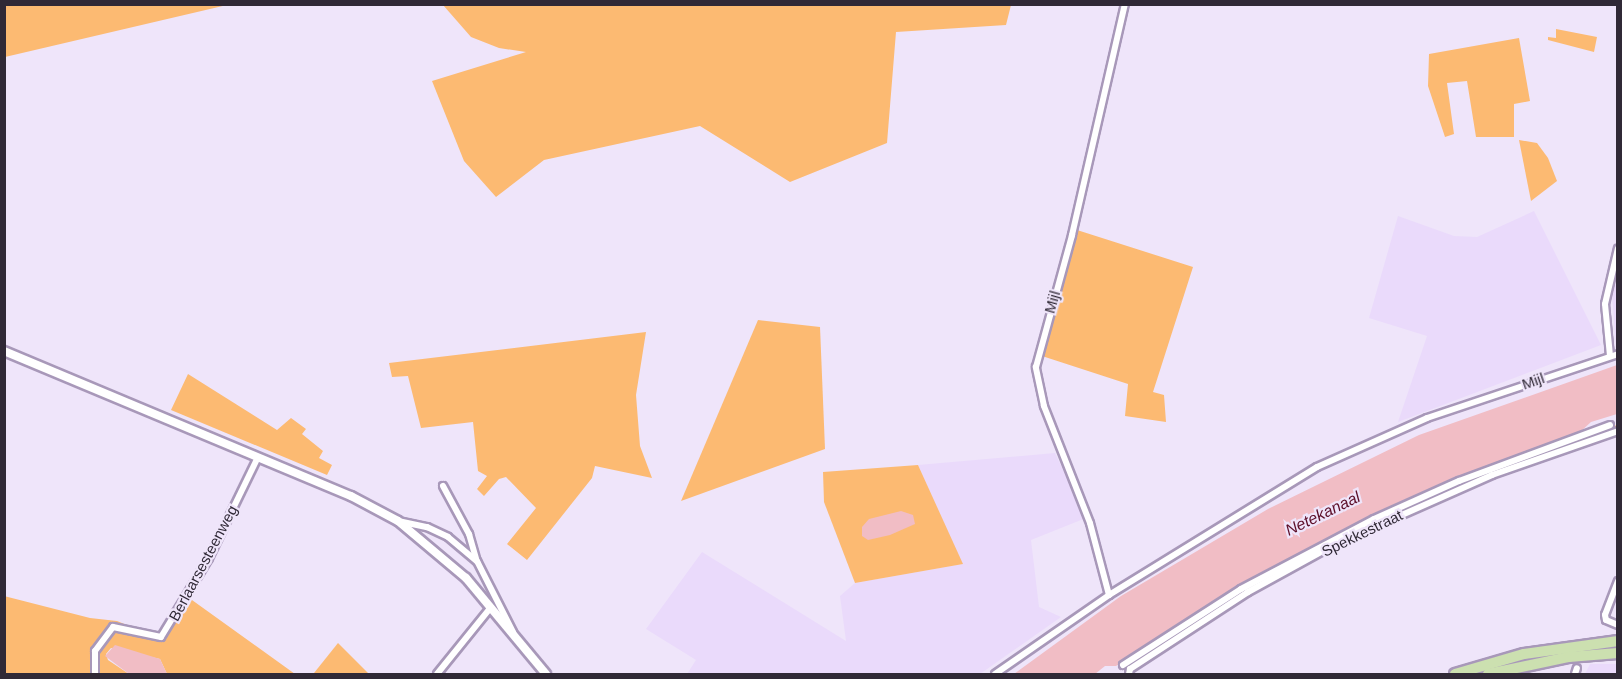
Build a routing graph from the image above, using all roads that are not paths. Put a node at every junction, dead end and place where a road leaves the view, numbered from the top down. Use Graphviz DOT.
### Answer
graph roads {
  1 [pos="1125,4"];
  2 [pos="1617,248"];
  3 [pos="4,351"];
  4 [pos="1617,354"];
  5 [pos="1610,356"];
  6 [pos="1610,425"];
  7 [pos="1617,431"];
  8 [pos="258,457"];
  9 [pos="443,486"];
  10 [pos="398,521"];
  11 [pos="477,561"];
  12 [pos="1617,581"];
  13 [pos="1109,594"];
  14 [pos="491,607"];
  15 [pos="1617,625"];
  16 [pos="516,637"];
  17 [pos="1617,641"];
  18 [pos="1617,653"];
  19 [pos="1123,665"];
  20 [pos="95,675"];
  21 [pos="437,675"];
  22 [pos="546,675"];
  23 [pos="995,675"];
  24 [pos="1129,675"];
  25 [pos="1455,675"];
  26 [pos="1488,675"];
  1 -- 13 [label="street, Mijl"];
  2 -- 5 [label="street"];
  3 -- 8 [label="street"];
  4 -- 5 [label="street, Mijl"];
  5 -- 13 [label="street, Mijl"];
  6 -- 19 [label="street"];
  7 -- 24 [label="street, Spekkestraat"];
  8 -- 10 [label="street"];
  8 -- 20 [label="street, Berlaarsesteenweg"];
  9 -- 11 [label="street"];
  10 -- 11 [label="street"];
  10 -- 14 [label="street"];
  11 -- 16 [label="street"];
  12 -- 15 [label="street"];
  13 -- 23 [label="street, Mijl"];
  14 -- 16 [label="street"];
  14 -- 21 [label="street"];
  16 -- 22 [label="street"];
  17 -- 25 [label="main road"];
  18 -- 26 [label="main road"];
}
